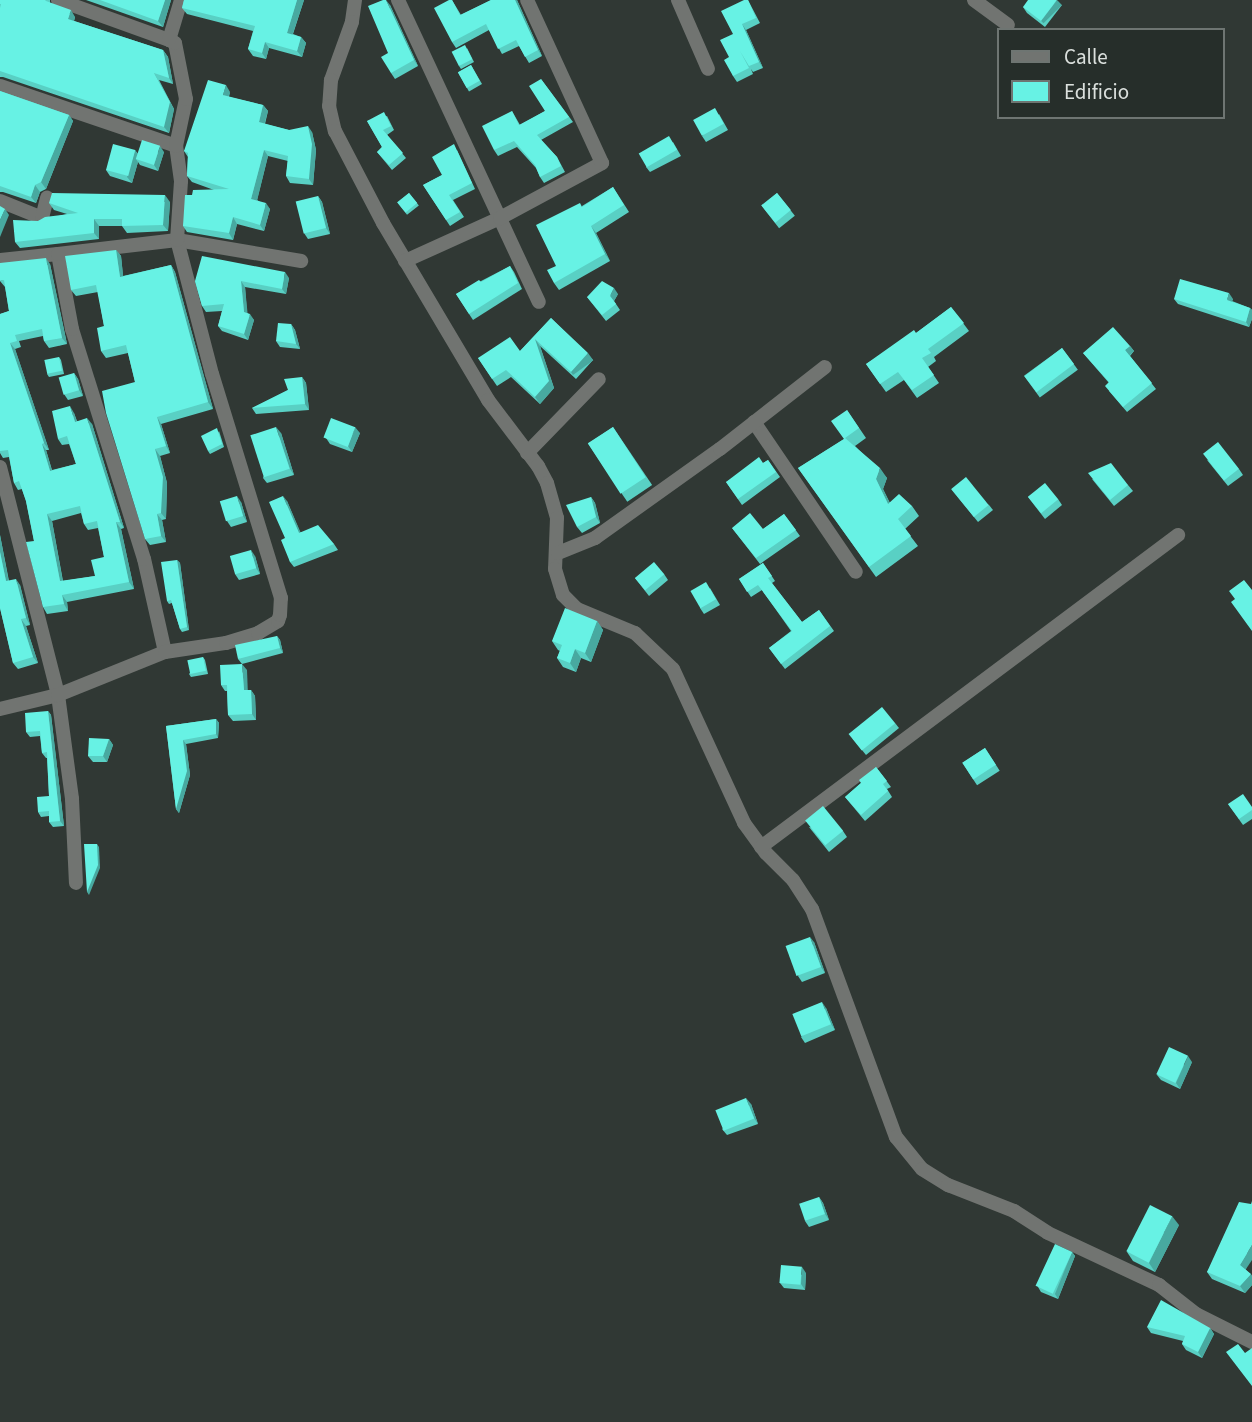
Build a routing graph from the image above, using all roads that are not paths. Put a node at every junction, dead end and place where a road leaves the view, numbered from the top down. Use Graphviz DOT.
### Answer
graph roads {
  1 [pos="58,0"];
  2 [pos="181,0"];
  3 [pos="355,0"];
  4 [pos="398,0"];
  5 [pos="527,0"];
  6 [pos="678,0"];
  7 [pos="974,0"];
  8 [pos="1009,25"];
  9 [pos="169,40"];
  10 [pos="708,69"];
  11 [pos="0,86"];
  12 [pos="176,146"];
  13 [pos="47,198"];
  14 [pos="0,201"];
  15 [pos="500,218"];
  16 [pos="177,240"];
  17 [pos="58,254"];
  18 [pos="0,260"];
  19 [pos="301,261"];
  20 [pos="405,261"];
  21 [pos="539,302"];
  22 [pos="825,366"];
  23 [pos="600,379"];
  24 [pos="754,422"];
  25 [pos="527,453"];
  26 [pos="0,467"];
  27 [pos="1178,535"];
  28 [pos="558,553"];
  29 [pos="856,572"];
  30 [pos="165,652"];
  31 [pos="58,695"];
  32 [pos="0,709"];
  33 [pos="761,846"];
  34 [pos="76,883"];
  35 [pos="1252,1342"];
  1 -- 9 [label="street"];
  2 -- 9 [label="street"];
  3 -- 20 [label="street"];
  4 -- 15 [label="street"];
  5 -- 15 [label="street"];
  6 -- 10 [label="street"];
  7 -- 8 [label="street"];
  9 -- 12 [label="street"];
  11 -- 12 [label="street"];
  12 -- 16 [label="street"];
  13 -- 14 [label="street"];
  15 -- 20 [label="street"];
  15 -- 21 [label="street"];
  16 -- 17 [label="street"];
  16 -- 19 [label="street"];
  16 -- 30 [label="street"];
  17 -- 18 [label="street"];
  17 -- 30 [label="street"];
  20 -- 25 [label="street"];
  22 -- 24 [label="street"];
  23 -- 25 [label="street"];
  24 -- 28 [label="street"];
  24 -- 29 [label="street"];
  25 -- 28 [label="street"];
  26 -- 31 [label="street"];
  27 -- 33 [label="street"];
  28 -- 33 [label="street"];
  30 -- 31 [label="street"];
  31 -- 32 [label="street"];
  31 -- 34 [label="street"];
  33 -- 35 [label="street"];
}
